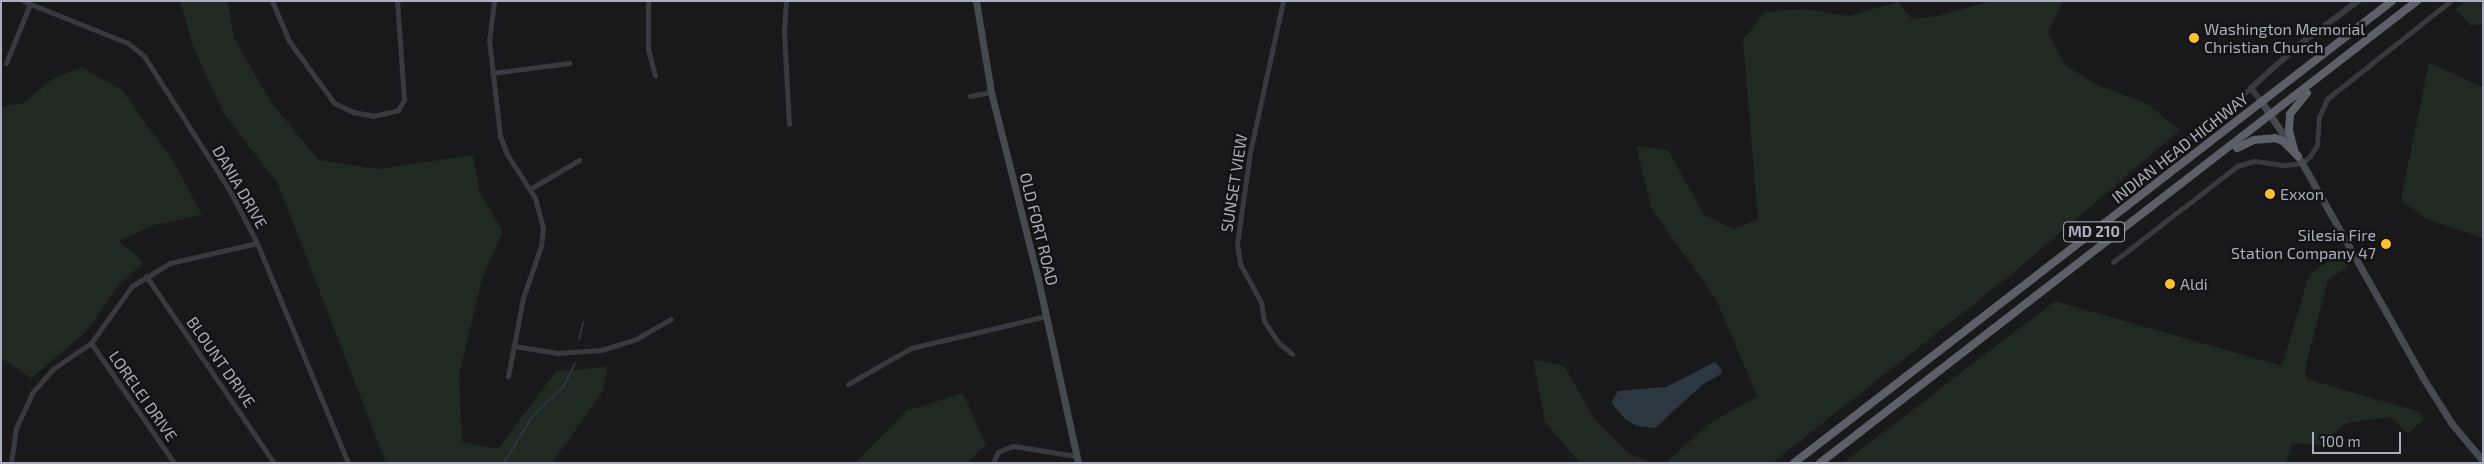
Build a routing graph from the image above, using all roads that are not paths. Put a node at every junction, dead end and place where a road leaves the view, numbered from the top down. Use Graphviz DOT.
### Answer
graph roads {
  1 [pos="24,1"];
  2 [pos="272,1"];
  3 [pos="397,1"];
  4 [pos="494,1"];
  5 [pos="648,1"];
  6 [pos="786,1"];
  7 [pos="976,1"];
  8 [pos="1283,1"];
  9 [pos="2358,1"];
  10 [pos="2392,1"];
  11 [pos="2417,1"];
  12 [pos="2450,1"];
  13 [pos="30,4"];
  14 [pos="6,62"];
  15 [pos="569,62"];
  16 [pos="492,73"];
  17 [pos="655,75"];
  18 [pos="2321,78"];
  19 [pos="2251,88"];
  20 [pos="991,92"];
  21 [pos="970,96"];
  22 [pos="2261,101"];
  23 [pos="2272,116"];
  24 [pos="789,124"];
  25 [pos="2186,140"];
  26 [pos="2219,157"];
  27 [pos="2298,157"];
  28 [pos="579,160"];
  29 [pos="530,189"];
  30 [pos="258,243"];
  31 [pos="2113,262"];
  32 [pos="146,276"];
  33 [pos="1046,316"];
  34 [pos="671,319"];
  35 [pos="92,343"];
  36 [pos="514,346"];
  37 [pos="1292,354"];
  38 [pos="508,378"];
  39 [pos="848,384"];
  40 [pos="1077,460"];
  41 [pos="2483,461"];
  42 [pos="11,463"];
  43 [pos="174,463"];
  44 [pos="274,463"];
  45 [pos="348,463"];
  46 [pos="993,463"];
  47 [pos="1794,463"];
  48 [pos="1820,463"];
  1 -- 13 [label="street, DANIA DRIVE"];
  2 -- 3 [label="street"];
  4 -- 16 [label="street"];
  5 -- 17 [label="street"];
  6 -- 24 [label="street"];
  7 -- 20 [label="main road, OLD FORT ROAD"];
  8 -- 37 [label="street, SUNSET VIEW"];
  9 -- 19 [label="street"];
  10 -- 22 [label="highway, INDIAN HEAD HIGHWAY / MD 210"];
  11 -- 18 [label="highway, INDIAN HEAD HIGHWAY / MD 210"];
  12 -- 27 [label="street"];
  13 -- 14 [label="street"];
  13 -- 30 [label="street, DANIA DRIVE"];
  15 -- 16 [label="street"];
  16 -- 29 [label="street"];
  18 -- 23 [label="highway, INDIAN HEAD HIGHWAY / MD 210"];
  18 -- 27 [label="highway"];
  19 -- 22 [label="street"];
  19 -- 25 [label="street"];
  20 -- 21 [label="street"];
  20 -- 33 [label="main road, OLD FORT ROAD"];
  22 -- 23 [label="main road"];
  22 -- 47 [label="highway, INDIAN HEAD HIGHWAY / MD 210"];
  23 -- 26 [label="highway, INDIAN HEAD HIGHWAY / MD 210"];
  23 -- 27 [label="main road"];
  26 -- 27 [label="highway"];
  26 -- 48 [label="highway, INDIAN HEAD HIGHWAY / MD 210"];
  27 -- 31 [label="street"];
  27 -- 41 [label="main road"];
  28 -- 29 [label="street"];
  29 -- 36 [label="street"];
  30 -- 32 [label="street"];
  30 -- 45 [label="street, DANIA DRIVE"];
  32 -- 35 [label="street"];
  32 -- 44 [label="street, BLOUNT DRIVE"];
  33 -- 39 [label="street"];
  33 -- 40 [label="main road, OLD FORT ROAD"];
  34 -- 36 [label="street"];
  35 -- 42 [label="street"];
  35 -- 43 [label="street, LORELEI DRIVE"];
  36 -- 38 [label="street"];
  40 -- 46 [label="street"];
}
